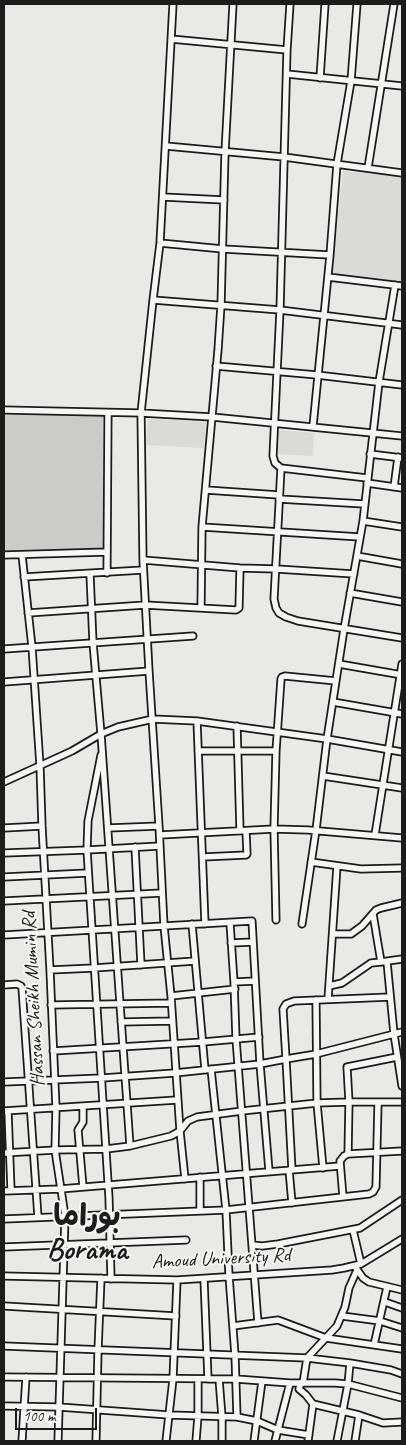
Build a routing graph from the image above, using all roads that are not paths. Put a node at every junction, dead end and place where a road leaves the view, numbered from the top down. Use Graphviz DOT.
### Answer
graph roads {
  1 [pos="173,4"];
  2 [pos="233,4"];
  3 [pos="290,4"];
  4 [pos="325,4"];
  5 [pos="357,4"];
  6 [pos="394,4"];
  7 [pos="171,39"];
  8 [pos="230,44"];
  9 [pos="287,50"];
  10 [pos="287,74"];
  11 [pos="320,78"];
  12 [pos="350,81"];
  13 [pos="382,85"];
  14 [pos="402,86"];
  15 [pos="166,146"];
  16 [pos="225,152"];
  17 [pos="284,157"];
  18 [pos="336,164"];
  19 [pos="368,168"];
  20 [pos="402,173"];
  21 [pos="163,197"];
  22 [pos="224,200"];
  23 [pos="160,243"];
  24 [pos="223,248"];
  25 [pos="282,252"];
  26 [pos="330,255"];
  27 [pos="328,277"];
  28 [pos="395,284"];
  29 [pos="402,286"];
  30 [pos="153,300"];
  31 [pos="221,305"];
  32 [pos="280,310"];
  33 [pos="323,316"];
  34 [pos="388,324"];
  35 [pos="402,326"];
  36 [pos="216,366"];
  37 [pos="277,371"];
  38 [pos="317,375"];
  39 [pos="379,382"];
  40 [pos="402,385"];
  41 [pos="4,410"];
  42 [pos="108,412"];
  43 [pos="141,413"];
  44 [pos="212,417"];
  45 [pos="275,423"];
  46 [pos="313,426"];
  47 [pos="373,432"];
  48 [pos="402,436"];
  49 [pos="370,454"];
  50 [pos="400,458"];
  51 [pos="281,468"];
  52 [pos="367,480"];
  53 [pos="394,487"];
  54 [pos="402,488"];
  55 [pos="206,490"];
  56 [pos="279,497"];
  57 [pos="364,504"];
  58 [pos="362,520"];
  59 [pos="202,527"];
  60 [pos="402,527"];
  61 [pos="278,532"];
  62 [pos="360,537"];
  63 [pos="107,552"];
  64 [pos="22,555"];
  65 [pos="4,556"];
  66 [pos="357,556"];
  67 [pos="143,560"];
  68 [pos="402,564"];
  69 [pos="201,565"];
  70 [pos="240,568"];
  71 [pos="277,569"];
  72 [pos="144,570"];
  73 [pos="107,573"];
  74 [pos="90,574"];
  75 [pos="354,574"];
  76 [pos="24,577"];
  77 [pos="350,593"];
  78 [pos="402,602"];
  79 [pos="146,605"];
  80 [pos="91,608"];
  81 [pos="201,608"];
  82 [pos="28,613"];
  83 [pos="344,629"];
  84 [pos="193,636"];
  85 [pos="402,638"];
  86 [pos="147,639"];
  87 [pos="93,643"];
  88 [pos="32,647"];
  89 [pos="4,649"];
  90 [pos="339,664"];
  91 [pos="402,664"];
  92 [pos="149,671"];
  93 [pos="97,675"];
  94 [pos="401,675"];
  95 [pos="34,679"];
  96 [pos="336,681"];
  97 [pos="4,682"];
  98 [pos="333,702"];
  99 [pos="394,713"];
  100 [pos="402,714"];
  101 [pos="152,720"];
  102 [pos="197,721"];
  103 [pos="237,726"];
  104 [pos="277,732"];
  105 [pos="101,734"];
  106 [pos="327,739"];
  107 [pos="102,748"];
  108 [pos="388,749"];
  109 [pos="198,751"];
  110 [pos="237,751"];
  111 [pos="276,751"];
  112 [pos="402,752"];
  113 [pos="40,766"];
  114 [pos="322,776"];
  115 [pos="4,782"];
  116 [pos="383,785"];
  117 [pos="402,788"];
  118 [pos="42,826"];
  119 [pos="159,826"];
  120 [pos="4,828"];
  121 [pos="108,828"];
  122 [pos="274,829"];
  123 [pos="316,830"];
  124 [pos="243,831"];
  125 [pos="202,833"];
  126 [pos="160,835"];
  127 [pos="374,835"];
  128 [pos="402,838"];
  129 [pos="160,846"];
  130 [pos="135,847"];
  131 [pos="109,849"];
  132 [pos="87,850"];
  133 [pos="43,851"];
  134 [pos="4,853"];
  135 [pos="203,857"];
  136 [pos="311,862"];
  137 [pos="337,866"];
  138 [pos="402,868"];
  139 [pos="88,873"];
  140 [pos="45,875"];
  141 [pos="4,877"];
  142 [pos="162,893"];
  143 [pos="137,894"];
  144 [pos="113,896"];
  145 [pos="90,897"];
  146 [pos="46,898"];
  147 [pos="4,901"];
  148 [pos="402,903"];
  149 [pos="373,914"];
  150 [pos="276,920"];
  151 [pos="230,922"];
  152 [pos="192,924"];
  153 [pos="205,924"];
  154 [pos="302,924"];
  155 [pos="164,926"];
  156 [pos="139,928"];
  157 [pos="115,929"];
  158 [pos="92,930"];
  159 [pos="48,932"];
  160 [pos="332,934"];
  161 [pos="4,935"];
  162 [pos="253,942"];
  163 [pos="231,943"];
  164 [pos="402,959"];
  165 [pos="195,961"];
  166 [pos="384,962"];
  167 [pos="167,963"];
  168 [pos="141,965"];
  169 [pos="118,967"];
  170 [pos="94,968"];
  171 [pos="50,970"];
  172 [pos="255,981"];
  173 [pos="234,982"];
  174 [pos="4,984"];
  175 [pos="329,986"];
  176 [pos="235,989"];
  177 [pos="197,992"];
  178 [pos="171,996"];
  179 [pos="390,997"];
  180 [pos="328,999"];
  181 [pos="316,1000"];
  182 [pos="171,1003"];
  183 [pos="96,1004"];
  184 [pos="120,1004"];
  185 [pos="52,1005"];
  186 [pos="172,1021"];
  187 [pos="121,1022"];
  188 [pos="402,1032"];
  189 [pos="394,1034"];
  190 [pos="259,1037"];
  191 [pos="236,1039"];
  192 [pos="203,1042"];
  193 [pos="174,1044"];
  194 [pos="123,1046"];
  195 [pos="100,1048"];
  196 [pos="53,1051"];
  197 [pos="316,1054"];
  198 [pos="397,1057"];
  199 [pos="286,1060"];
  200 [pos="260,1064"];
  201 [pos="238,1066"];
  202 [pos="208,1069"];
  203 [pos="175,1073"];
  204 [pos="125,1075"];
  205 [pos="102,1078"];
  206 [pos="29,1080"];
  207 [pos="54,1080"];
  208 [pos="4,1082"];
  209 [pos="402,1086"];
  210 [pos="177,1100"];
  211 [pos="349,1102"];
  212 [pos="402,1102"];
  213 [pos="378,1103"];
  214 [pos="127,1104"];
  215 [pos="317,1104"];
  216 [pos="103,1105"];
  217 [pos="83,1106"];
  218 [pos="289,1106"];
  219 [pos="56,1108"];
  220 [pos="263,1109"];
  221 [pos="30,1110"];
  222 [pos="6,1111"];
  223 [pos="242,1111"];
  224 [pos="216,1114"];
  225 [pos="180,1131"];
  226 [pos="130,1146"];
  227 [pos="106,1149"];
  228 [pos="55,1150"];
  229 [pos="80,1150"];
  230 [pos="33,1151"];
  231 [pos="402,1151"];
  232 [pos="7,1152"];
  233 [pos="376,1153"];
  234 [pos="348,1154"];
  235 [pos="340,1166"];
  236 [pos="322,1168"];
  237 [pos="290,1170"];
  238 [pos="269,1172"];
  239 [pos="247,1174"];
  240 [pos="222,1176"];
  241 [pos="200,1178"];
  242 [pos="185,1179"];
  243 [pos="108,1185"];
  244 [pos="83,1187"];
  245 [pos="60,1189"];
  246 [pos="7,1190"];
  247 [pos="36,1190"];
  248 [pos="343,1197"];
  249 [pos="402,1200"];
  250 [pos="292,1203"];
  251 [pos="250,1207"];
  252 [pos="226,1210"];
  253 [pos="200,1211"];
  254 [pos="110,1215"];
  255 [pos="38,1216"];
  256 [pos="65,1216"];
  257 [pos="4,1219"];
  258 [pos="352,1230"];
  259 [pos="402,1239"];
  260 [pos="186,1240"];
  261 [pos="111,1243"];
  262 [pos="64,1244"];
  263 [pos="252,1245"];
  264 [pos="4,1247"];
  265 [pos="358,1267"];
  266 [pos="254,1275"];
  267 [pos="4,1276"];
  268 [pos="229,1276"];
  269 [pos="64,1277"];
  270 [pos="102,1278"];
  271 [pos="111,1279"];
  272 [pos="204,1279"];
  273 [pos="177,1280"];
  274 [pos="387,1287"];
  275 [pos="402,1290"];
  276 [pos="385,1302"];
  277 [pos="4,1306"];
  278 [pos="402,1308"];
  279 [pos="62,1310"];
  280 [pos="99,1312"];
  281 [pos="176,1316"];
  282 [pos="342,1316"];
  283 [pos="380,1321"];
  284 [pos="258,1323"];
  285 [pos="233,1326"];
  286 [pos="402,1328"];
  287 [pos="326,1338"];
  288 [pos="374,1345"];
  289 [pos="4,1346"];
  290 [pos="61,1349"];
  291 [pos="402,1349"];
  292 [pos="98,1350"];
  293 [pos="174,1353"];
  294 [pos="207,1354"];
  295 [pos="235,1355"];
  296 [pos="307,1358"];
  297 [pos="350,1363"];
  298 [pos="402,1374"];
  299 [pos="4,1377"];
  300 [pos="26,1377"];
  301 [pos="60,1378"];
  302 [pos="97,1378"];
  303 [pos="173,1379"];
  304 [pos="198,1379"];
  305 [pos="208,1379"];
  306 [pos="219,1379"];
  307 [pos="236,1380"];
  308 [pos="262,1381"];
  309 [pos="290,1383"];
  310 [pos="303,1383"];
  311 [pos="348,1384"];
  312 [pos="402,1398"];
  313 [pos="313,1404"];
  314 [pos="4,1406"];
  315 [pos="25,1406"];
  316 [pos="59,1407"];
  317 [pos="96,1409"];
  318 [pos="342,1412"];
  319 [pos="169,1415"];
  320 [pos="359,1415"];
  321 [pos="198,1416"];
  322 [pos="222,1417"];
  323 [pos="236,1417"];
  324 [pos="256,1421"];
  325 [pos="402,1422"];
  326 [pos="278,1430"];
  327 [pos="309,1438"];
  328 [pos="22,1441"];
  329 [pos="58,1441"];
  330 [pos="96,1441"];
  331 [pos="166,1441"];
  332 [pos="196,1441"];
  333 [pos="222,1441"];
  334 [pos="254,1441"];
  335 [pos="275,1441"];
  336 [pos="337,1441"];
  337 [pos="355,1441"];
  1 -- 7 [label="street"];
  2 -- 8 [label="street"];
  3 -- 9 [label="street"];
  4 -- 11 [label="street"];
  5 -- 12 [label="street"];
  6 -- 13 [label="street"];
  7 -- 8 [label="street"];
  7 -- 15 [label="street"];
  8 -- 9 [label="street"];
  8 -- 16 [label="street"];
  9 -- 10 [label="street"];
  10 -- 11 [label="street"];
  10 -- 17 [label="street"];
  11 -- 12 [label="street"];
  12 -- 13 [label="street"];
  12 -- 18 [label="street"];
  13 -- 14 [label="street"];
  13 -- 19 [label="street"];
  15 -- 16 [label="street"];
  15 -- 21 [label="street"];
  16 -- 17 [label="street"];
  16 -- 22 [label="street"];
  17 -- 18 [label="street"];
  17 -- 25 [label="street"];
  18 -- 19 [label="street"];
  18 -- 26 [label="street"];
  19 -- 20 [label="street"];
  21 -- 22 [label="street"];
  21 -- 23 [label="street"];
  22 -- 24 [label="street"];
  23 -- 24 [label="street"];
  23 -- 30 [label="street"];
  24 -- 25 [label="street"];
  24 -- 31 [label="street"];
  25 -- 26 [label="street"];
  25 -- 32 [label="street"];
  26 -- 27 [label="street"];
  27 -- 28 [label="street"];
  27 -- 33 [label="street"];
  28 -- 29 [label="street"];
  28 -- 34 [label="street"];
  30 -- 31 [label="street"];
  30 -- 43 [label="street"];
  31 -- 32 [label="street"];
  31 -- 36 [label="street"];
  32 -- 33 [label="street"];
  32 -- 37 [label="street"];
  33 -- 34 [label="street"];
  33 -- 38 [label="street"];
  34 -- 35 [label="street"];
  34 -- 39 [label="street"];
  36 -- 37 [label="street"];
  36 -- 44 [label="street"];
  37 -- 38 [label="street"];
  37 -- 45 [label="street"];
  38 -- 39 [label="street"];
  38 -- 46 [label="street"];
  39 -- 40 [label="street"];
  39 -- 47 [label="street"];
  41 -- 42 [label="street"];
  42 -- 43 [label="street"];
  42 -- 63 [label="street"];
  43 -- 44 [label="street"];
  43 -- 67 [label="street"];
  44 -- 45 [label="street"];
  44 -- 55 [label="street"];
  45 -- 46 [label="street"];
  45 -- 51 [label="street"];
  46 -- 47 [label="street"];
  47 -- 48 [label="street"];
  47 -- 49 [label="street"];
  49 -- 50 [label="street"];
  49 -- 52 [label="street"];
  50 -- 53 [label="street"];
  51 -- 52 [label="street"];
  51 -- 56 [label="street"];
  52 -- 53 [label="street"];
  52 -- 57 [label="street"];
  53 -- 54 [label="street"];
  55 -- 56 [label="street"];
  55 -- 59 [label="street"];
  56 -- 57 [label="street"];
  56 -- 61 [label="street"];
  57 -- 58 [label="street"];
  58 -- 60 [label="street"];
  58 -- 62 [label="street"];
  59 -- 61 [label="street"];
  59 -- 69 [label="street"];
  61 -- 62 [label="street"];
  61 -- 71 [label="street"];
  62 -- 66 [label="street"];
  63 -- 64 [label="street"];
  63 -- 73 [label="street"];
  64 -- 65 [label="street"];
  64 -- 76 [label="street, Hassan Sheikh Mumin Rd"];
  66 -- 68 [label="street"];
  66 -- 75 [label="street"];
  67 -- 69 [label="street"];
  67 -- 72 [label="street"];
  69 -- 70 [label="street"];
  69 -- 81 [label="street"];
  70 -- 71 [label="street"];
  70 -- 81 [label="street"];
  71 -- 75 [label="street"];
  71 -- 83 [label="street"];
  72 -- 73 [label="street"];
  72 -- 79 [label="street"];
  73 -- 74 [label="street"];
  74 -- 76 [label="street"];
  74 -- 80 [label="street"];
  75 -- 77 [label="street"];
  76 -- 82 [label="street, Hassan Sheikh Mumin Rd"];
  77 -- 78 [label="street"];
  77 -- 83 [label="street"];
  79 -- 80 [label="street"];
  79 -- 81 [label="street"];
  79 -- 86 [label="street"];
  80 -- 82 [label="street"];
  80 -- 87 [label="street"];
  82 -- 88 [label="street, Hassan Sheikh Mumin Rd"];
  83 -- 85 [label="street"];
  83 -- 90 [label="street"];
  84 -- 86 [label="street"];
  86 -- 87 [label="street"];
  86 -- 92 [label="street"];
  87 -- 88 [label="street"];
  87 -- 93 [label="street"];
  88 -- 89 [label="street"];
  88 -- 95 [label="street, Hassan Sheikh Mumin Rd"];
  90 -- 94 [label="street"];
  90 -- 96 [label="street"];
  91 -- 94 [label="street"];
  92 -- 93 [label="street"];
  92 -- 101 [label="street"];
  93 -- 95 [label="street"];
  93 -- 105 [label="street"];
  94 -- 99 [label="street"];
  95 -- 97 [label="street"];
  95 -- 113 [label="street, Hassan Sheikh Mumin Rd"];
  96 -- 98 [label="street"];
  96 -- 104 [label="street"];
  98 -- 99 [label="street"];
  98 -- 106 [label="street"];
  99 -- 100 [label="street"];
  99 -- 108 [label="street"];
  101 -- 102 [label="street"];
  101 -- 105 [label="street"];
  101 -- 119 [label="street"];
  102 -- 103 [label="street"];
  102 -- 109 [label="street"];
  103 -- 104 [label="street"];
  103 -- 110 [label="street"];
  104 -- 106 [label="street"];
  104 -- 111 [label="street"];
  105 -- 107 [label="street"];
  105 -- 113 [label="street"];
  106 -- 108 [label="street"];
  106 -- 114 [label="street"];
  107 -- 121 [label="street"];
  107 -- 132 [label="street"];
  108 -- 112 [label="street"];
  108 -- 116 [label="street"];
  109 -- 110 [label="street"];
  109 -- 125 [label="street"];
  110 -- 111 [label="street"];
  110 -- 124 [label="street"];
  111 -- 122 [label="street"];
  113 -- 115 [label="street"];
  113 -- 118 [label="street, Hassan Sheikh Mumin Rd"];
  114 -- 116 [label="street"];
  114 -- 123 [label="street"];
  116 -- 117 [label="street"];
  116 -- 127 [label="street"];
  118 -- 120 [label="street"];
  118 -- 133 [label="street, Hassan Sheikh Mumin Rd"];
  119 -- 121 [label="street"];
  119 -- 126 [label="street"];
  121 -- 131 [label="street"];
  122 -- 123 [label="street"];
  122 -- 124 [label="street"];
  122 -- 150 [label="street"];
  123 -- 127 [label="street"];
  123 -- 136 [label="street"];
  124 -- 125 [label="street"];
  124 -- 135 [label="street"];
  125 -- 126 [label="street"];
  125 -- 135 [label="street"];
  126 -- 129 [label="street"];
  127 -- 128 [label="street"];
  129 -- 130 [label="street"];
  129 -- 142 [label="street"];
  130 -- 131 [label="street"];
  130 -- 143 [label="street"];
  131 -- 132 [label="street"];
  131 -- 144 [label="street"];
  132 -- 133 [label="street"];
  132 -- 139 [label="street"];
  133 -- 134 [label="street"];
  133 -- 140 [label="street, Hassan Sheikh Mumin Rd"];
  135 -- 153 [label="street"];
  136 -- 137 [label="street"];
  136 -- 154 [label="street"];
  137 -- 138 [label="street"];
  137 -- 160 [label="street"];
  139 -- 140 [label="street"];
  139 -- 145 [label="street"];
  140 -- 141 [label="street"];
  140 -- 146 [label="street, Hassan Sheikh Mumin Rd"];
  142 -- 143 [label="street"];
  142 -- 155 [label="street"];
  143 -- 144 [label="street"];
  143 -- 156 [label="street"];
  144 -- 145 [label="street"];
  144 -- 157 [label="street"];
  145 -- 146 [label="street"];
  145 -- 158 [label="street"];
  146 -- 147 [label="street"];
  146 -- 159 [label="street, Hassan Sheikh Mumin Rd"];
  148 -- 149 [label="street"];
  149 -- 160 [label="street"];
  149 -- 166 [label="street"];
  151 -- 153 [label="street"];
  151 -- 162 [label="street"];
  151 -- 163 [label="street"];
  152 -- 153 [label="street"];
  152 -- 155 [label="street"];
  152 -- 165 [label="street"];
  155 -- 156 [label="street"];
  155 -- 167 [label="street"];
  156 -- 157 [label="street"];
  156 -- 168 [label="street"];
  157 -- 158 [label="street"];
  157 -- 169 [label="street"];
  158 -- 159 [label="street"];
  158 -- 170 [label="street"];
  159 -- 161 [label="street"];
  159 -- 171 [label="street, Hassan Sheikh Mumin Rd"];
  160 -- 175 [label="street"];
  162 -- 163 [label="street"];
  162 -- 172 [label="street"];
  163 -- 173 [label="street"];
  164 -- 166 [label="street"];
  165 -- 167 [label="street"];
  165 -- 177 [label="street"];
  166 -- 175 [label="street"];
  166 -- 179 [label="street"];
  167 -- 168 [label="street"];
  167 -- 178 [label="street"];
  168 -- 169 [label="street"];
  169 -- 170 [label="street"];
  169 -- 184 [label="street"];
  170 -- 171 [label="street"];
  170 -- 183 [label="street"];
  171 -- 185 [label="street, Hassan Sheikh Mumin Rd"];
  172 -- 173 [label="street"];
  172 -- 190 [label="street"];
  173 -- 176 [label="street"];
  174 -- 206 [label="street"];
  175 -- 180 [label="street"];
  176 -- 177 [label="street"];
  176 -- 191 [label="street"];
  177 -- 178 [label="street"];
  177 -- 192 [label="street"];
  178 -- 182 [label="street"];
  179 -- 180 [label="street"];
  179 -- 189 [label="street"];
  180 -- 181 [label="street"];
  181 -- 197 [label="street"];
  181 -- 199 [label="street"];
  182 -- 184 [label="street"];
  182 -- 186 [label="street"];
  183 -- 184 [label="street"];
  183 -- 185 [label="street"];
  183 -- 195 [label="street"];
  184 -- 187 [label="street"];
  185 -- 196 [label="street, Hassan Sheikh Mumin Rd"];
  186 -- 187 [label="street"];
  186 -- 193 [label="street"];
  187 -- 194 [label="street"];
  188 -- 189 [label="street"];
  189 -- 197 [label="street"];
  189 -- 198 [label="street"];
  190 -- 191 [label="street"];
  190 -- 200 [label="street"];
  191 -- 192 [label="street"];
  191 -- 201 [label="street"];
  192 -- 193 [label="street"];
  192 -- 202 [label="street"];
  193 -- 194 [label="street"];
  193 -- 203 [label="street"];
  194 -- 195 [label="street"];
  194 -- 204 [label="street"];
  195 -- 196 [label="street"];
  195 -- 205 [label="street"];
  196 -- 207 [label="street, Hassan Sheikh Mumin Rd"];
  197 -- 199 [label="street"];
  197 -- 215 [label="street"];
  198 -- 209 [label="street"];
  198 -- 211 [label="street"];
  199 -- 200 [label="street"];
  199 -- 218 [label="street"];
  200 -- 201 [label="street"];
  200 -- 220 [label="street"];
  201 -- 202 [label="street"];
  201 -- 223 [label="street"];
  202 -- 203 [label="street"];
  202 -- 224 [label="street"];
  203 -- 204 [label="street"];
  203 -- 210 [label="street"];
  204 -- 205 [label="street"];
  204 -- 214 [label="street"];
  205 -- 207 [label="street"];
  205 -- 216 [label="street"];
  206 -- 207 [label="street"];
  206 -- 208 [label="street"];
  206 -- 221 [label="street"];
  207 -- 219 [label="street, Hassan Sheikh Mumin Rd"];
  210 -- 214 [label="street"];
  210 -- 225 [label="street"];
  211 -- 213 [label="street"];
  211 -- 215 [label="street"];
  211 -- 234 [label="street"];
  212 -- 213 [label="street"];
  213 -- 233 [label="street"];
  214 -- 216 [label="street"];
  214 -- 226 [label="street"];
  215 -- 218 [label="street"];
  215 -- 236 [label="street"];
  216 -- 217 [label="street"];
  216 -- 227 [label="street"];
  217 -- 219 [label="street"];
  217 -- 229 [label="street"];
  218 -- 220 [label="street"];
  218 -- 237 [label="street"];
  219 -- 221 [label="street"];
  219 -- 228 [label="street, Hassan Sheikh Mumin Rd"];
  220 -- 223 [label="street"];
  220 -- 238 [label="street"];
  221 -- 222 [label="street"];
  221 -- 230 [label="street"];
  222 -- 232 [label="street"];
  223 -- 224 [label="street"];
  223 -- 239 [label="street"];
  224 -- 225 [label="street"];
  224 -- 240 [label="street"];
  225 -- 226 [label="street"];
  225 -- 242 [label="street"];
  226 -- 227 [label="street"];
  227 -- 229 [label="street"];
  227 -- 243 [label="street"];
  228 -- 229 [label="street"];
  228 -- 230 [label="street"];
  228 -- 245 [label="street, Hassan Sheikh Mumin Rd"];
  229 -- 244 [label="street"];
  230 -- 232 [label="street"];
  230 -- 247 [label="street"];
  231 -- 233 [label="street"];
  232 -- 246 [label="street"];
  233 -- 234 [label="street"];
  233 -- 248 [label="street"];
  234 -- 235 [label="street"];
  235 -- 236 [label="street"];
  235 -- 248 [label="street"];
  236 -- 237 [label="street"];
  237 -- 238 [label="street"];
  237 -- 250 [label="street"];
  238 -- 239 [label="street"];
  239 -- 240 [label="street"];
  239 -- 251 [label="street"];
  240 -- 241 [label="street"];
  240 -- 252 [label="street"];
  241 -- 242 [label="street"];
  241 -- 253 [label="street"];
  242 -- 243 [label="street"];
  243 -- 244 [label="street"];
  243 -- 254 [label="street"];
  244 -- 245 [label="street"];
  245 -- 247 [label="street"];
  245 -- 256 [label="street, Hassan Sheikh Mumin Rd"];
  246 -- 247 [label="street"];
  247 -- 255 [label="street"];
  248 -- 250 [label="street"];
  249 -- 258 [label="street"];
  250 -- 251 [label="street"];
  251 -- 252 [label="street"];
  251 -- 263 [label="street"];
  252 -- 253 [label="street"];
  252 -- 268 [label="street"];
  253 -- 254 [label="street"];
  254 -- 256 [label="street"];
  254 -- 261 [label="street"];
  255 -- 256 [label="street"];
  255 -- 257 [label="street"];
  256 -- 262 [label="street, Hassan Sheikh Mumin Rd"];
  258 -- 263 [label="street"];
  258 -- 265 [label="street"];
  259 -- 265 [label="street, Amoud University Rd"];
  260 -- 261 [label="street"];
  261 -- 262 [label="street"];
  261 -- 271 [label="street"];
  262 -- 264 [label="street"];
  262 -- 269 [label="street, Hassan Sheikh Mumin Rd"];
  263 -- 266 [label="street"];
  265 -- 266 [label="street, Amoud University Rd"];
  265 -- 274 [label="street"];
  265 -- 282 [label="street"];
  266 -- 268 [label="street, Amoud University Rd"];
  266 -- 284 [label="street"];
  267 -- 269 [label="street, Amoud University Rd"];
  268 -- 272 [label="street, Amoud University Rd"];
  268 -- 285 [label="street"];
  269 -- 270 [label="street, Amoud University Rd"];
  269 -- 279 [label="street, Hassan Sheikh Mumin Rd"];
  270 -- 271 [label="street, Amoud University Rd"];
  270 -- 280 [label="street"];
  271 -- 273 [label="street, Amoud University Rd"];
  272 -- 273 [label="street, Amoud University Rd"];
  272 -- 294 [label="street"];
  273 -- 281 [label="street"];
  274 -- 275 [label="street"];
  274 -- 276 [label="street"];
  276 -- 278 [label="street"];
  276 -- 283 [label="street"];
  277 -- 279 [label="street"];
  279 -- 280 [label="street"];
  279 -- 290 [label="street, Hassan Sheikh Mumin Rd"];
  280 -- 281 [label="street"];
  280 -- 292 [label="street"];
  281 -- 293 [label="street"];
  282 -- 283 [label="street"];
  282 -- 287 [label="street"];
  283 -- 286 [label="street"];
  283 -- 288 [label="street"];
  284 -- 285 [label="street"];
  284 -- 287 [label="street"];
  285 -- 295 [label="street"];
  287 -- 288 [label="street"];
  287 -- 296 [label="street"];
  288 -- 291 [label="street"];
  289 -- 290 [label="street"];
  290 -- 292 [label="street"];
  290 -- 301 [label="street, Hassan Sheikh Mumin Rd"];
  292 -- 293 [label="street"];
  292 -- 302 [label="street"];
  293 -- 294 [label="street"];
  293 -- 303 [label="street"];
  294 -- 295 [label="street"];
  294 -- 305 [label="street"];
  295 -- 296 [label="street"];
  295 -- 307 [label="street"];
  296 -- 297 [label="street"];
  296 -- 310 [label="street"];
  297 -- 298 [label="street"];
  297 -- 311 [label="street"];
  299 -- 300 [label="street"];
  300 -- 301 [label="street"];
  300 -- 315 [label="street"];
  301 -- 302 [label="street"];
  301 -- 316 [label="street, Hassan Sheikh Mumin Rd"];
  302 -- 303 [label="street"];
  302 -- 317 [label="street"];
  303 -- 304 [label="street"];
  303 -- 319 [label="street"];
  304 -- 305 [label="street"];
  304 -- 321 [label="street"];
  305 -- 306 [label="street"];
  306 -- 307 [label="street"];
  306 -- 322 [label="street"];
  307 -- 308 [label="street"];
  307 -- 323 [label="street"];
  308 -- 309 [label="street"];
  308 -- 324 [label="street"];
  309 -- 310 [label="street"];
  309 -- 326 [label="street"];
  310 -- 311 [label="street"];
  310 -- 313 [label="street"];
  311 -- 312 [label="street"];
  311 -- 318 [label="street"];
  313 -- 318 [label="street"];
  313 -- 327 [label="street"];
  314 -- 315 [label="street"];
  315 -- 316 [label="street"];
  315 -- 328 [label="street"];
  316 -- 317 [label="street"];
  316 -- 329 [label="street, Hassan Sheikh Mumin Rd"];
  317 -- 319 [label="street"];
  317 -- 330 [label="street"];
  318 -- 320 [label="street"];
  318 -- 336 [label="street"];
  319 -- 321 [label="street"];
  319 -- 331 [label="street"];
  320 -- 325 [label="street"];
  320 -- 337 [label="street"];
  321 -- 322 [label="street"];
  321 -- 332 [label="street"];
  322 -- 323 [label="street"];
  322 -- 333 [label="street"];
  323 -- 324 [label="street"];
  324 -- 326 [label="street"];
  324 -- 334 [label="street"];
  326 -- 327 [label="street"];
  326 -- 335 [label="street"];
}
